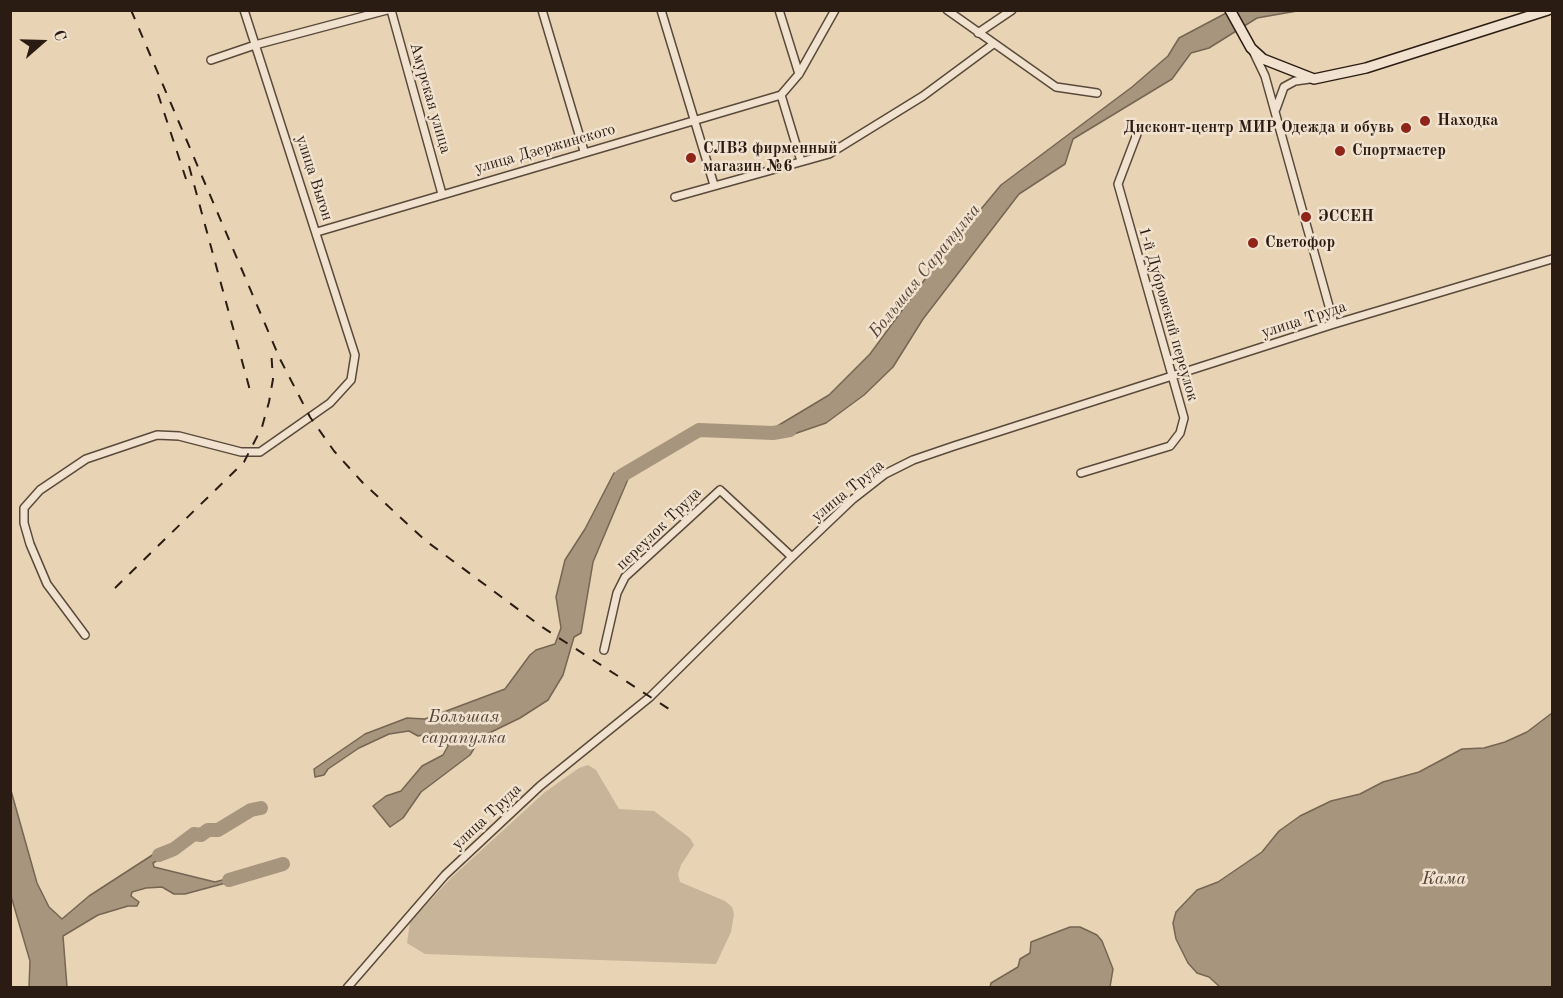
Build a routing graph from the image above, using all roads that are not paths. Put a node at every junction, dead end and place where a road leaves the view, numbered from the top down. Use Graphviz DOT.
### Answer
graph roads {
  1 [pos="244,10"];
  2 [pos="389,10"];
  3 [pos="542,10"];
  4 [pos="661,10"];
  5 [pos="779,10"];
  6 [pos="835,10"];
  7 [pos="947,10"];
  8 [pos="1012,10"];
  9 [pos="1230,10"];
  10 [pos="1548,10"];
  11 [pos="978,33"];
  12 [pos="1249,44"];
  13 [pos="255,45"];
  14 [pos="992,45"];
  15 [pos="211,60"];
  16 [pos="800,74"];
  17 [pos="1314,79"];
  18 [pos="1097,93"];
  19 [pos="781,95"];
  20 [pos="1276,114"];
  21 [pos="695,122"];
  22 [pos="1137,134"];
  23 [pos="584,151"];
  24 [pos="801,161"];
  25 [pos="714,185"];
  26 [pos="442,194"];
  27 [pos="675,197"];
  28 [pos="317,232"];
  29 [pos="1552,259"];
  30 [pos="1334,324"];
  31 [pos="1170,377"];
  32 [pos="1081,472"];
  33 [pos="792,557"];
  34 [pos="85,635"];
  35 [pos="604,650"];
  36 [pos="347,987"];
  1 -- 13 [label="street, улица Выгон"];
  2 -- 13 [label="street"];
  2 -- 26 [label="street, Амурская улица"];
  3 -- 23 [label="street"];
  4 -- 21 [label="street"];
  5 -- 16 [label="street"];
  6 -- 16 [label="street"];
  7 -- 11 [label="street"];
  8 -- 11 [label="street"];
  9 -- 12 [label="main road"];
  10 -- 17 [label="main road"];
  11 -- 14 [label="street"];
  12 -- 17 [label="main road"];
  12 -- 20 [label="street"];
  13 -- 15 [label="street"];
  13 -- 28 [label="street, улица Выгон"];
  14 -- 18 [label="street"];
  14 -- 24 [label="street"];
  16 -- 19 [label="street"];
  17 -- 20 [label="street"];
  19 -- 21 [label="street, улица Дзержинского"];
  19 -- 24 [label="street"];
  20 -- 30 [label="street"];
  21 -- 23 [label="street, улица Дзержинского"];
  21 -- 25 [label="street"];
  22 -- 31 [label="street, 1-й Дубровский переулок"];
  23 -- 26 [label="street, улица Дзержинского"];
  24 -- 25 [label="street"];
  25 -- 27 [label="street"];
  26 -- 28 [label="street, улица Дзержинского"];
  28 -- 34 [label="street, улица Выгон"];
  29 -- 30 [label="street, улица Труда"];
  30 -- 31 [label="street, улица Труда"];
  31 -- 32 [label="street, 1-й Дубровский переулок"];
  31 -- 33 [label="street, улица Труда"];
  33 -- 35 [label="street, переулок Труда"];
  33 -- 36 [label="street, улица Труда"];
}
